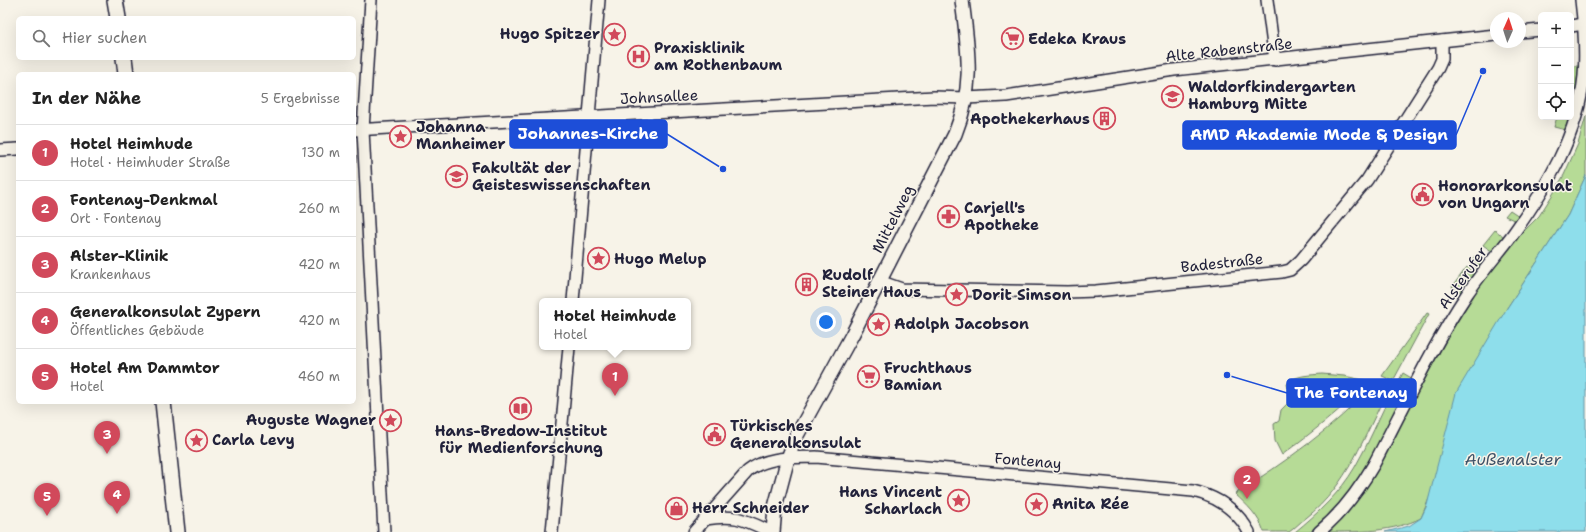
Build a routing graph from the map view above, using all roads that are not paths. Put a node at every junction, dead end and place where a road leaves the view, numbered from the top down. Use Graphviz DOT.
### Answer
graph roads {
  1 [pos="115,0"];
  2 [pos="371,0"];
  3 [pos="599,0"];
  4 [pos="962,0"];
  5 [pos="1267,0"];
  6 [pos="1581,0"];
  7 [pos="118,16"];
  8 [pos="1584,24"];
  9 [pos="1574,26"];
  10 [pos="1538,30"];
  11 [pos="1526,31"];
  12 [pos="1490,36"];
  13 [pos="1442,41"];
  14 [pos="124,60"];
  15 [pos="1275,60"];
  16 [pos="126,72"];
  17 [pos="966,98"];
  18 [pos="590,116"];
  19 [pos="358,130"];
  20 [pos="16,149"];
  21 [pos="0,150"];
  22 [pos="879,281"];
  23 [pos="573,298"];
  24 [pos="568,350"];
  25 [pos="163,404"];
  26 [pos="788,458"];
  27 [pos="704,519"];
  28 [pos="177,532"];
  29 [pos="384,532"];
  30 [pos="552,532"];
  31 [pos="694,532"];
  32 [pos="772,532"];
  33 [pos="1249,532"];
  34 [pos="1319,532"];
  1 -- 7 [label="main road"];
  2 -- 19 [label="street"];
  3 -- 18 [label="street"];
  4 -- 17 [label="street, Mittelweg"];
  5 -- 15 [label="street"];
  6 -- 8 [label="street, Alsterufer"];
  8 -- 9 [label="street"];
  8 -- 34 [label="street, Alsterufer"];
  10 -- 11 [label="street"];
  12 -- 13 [label="street, Alte Rabenstraße"];
  13 -- 15 [label="street, Alte Rabenstraße"];
  13 -- 22 [label="street, Badestraße"];
  14 -- 16 [label="main road"];
  15 -- 17 [label="street, Alte Rabenstraße"];
  17 -- 18 [label="street, Johnsallee"];
  17 -- 22 [label="street, Mittelweg"];
  18 -- 19 [label="street, Johnsallee"];
  18 -- 23 [label="street"];
  19 -- 29 [label="street"];
  20 -- 21 [label="street"];
  22 -- 26 [label="street, Mittelweg"];
  24 -- 30 [label="street"];
  25 -- 28 [label="main road"];
  26 -- 27 [label="street, Fontenay"];
  26 -- 32 [label="street, Mittelweg"];
  26 -- 33 [label="street, Fontenay"];
  27 -- 31 [label="street, Fontenay"];
  27 -- 32 [label="street"];
}
